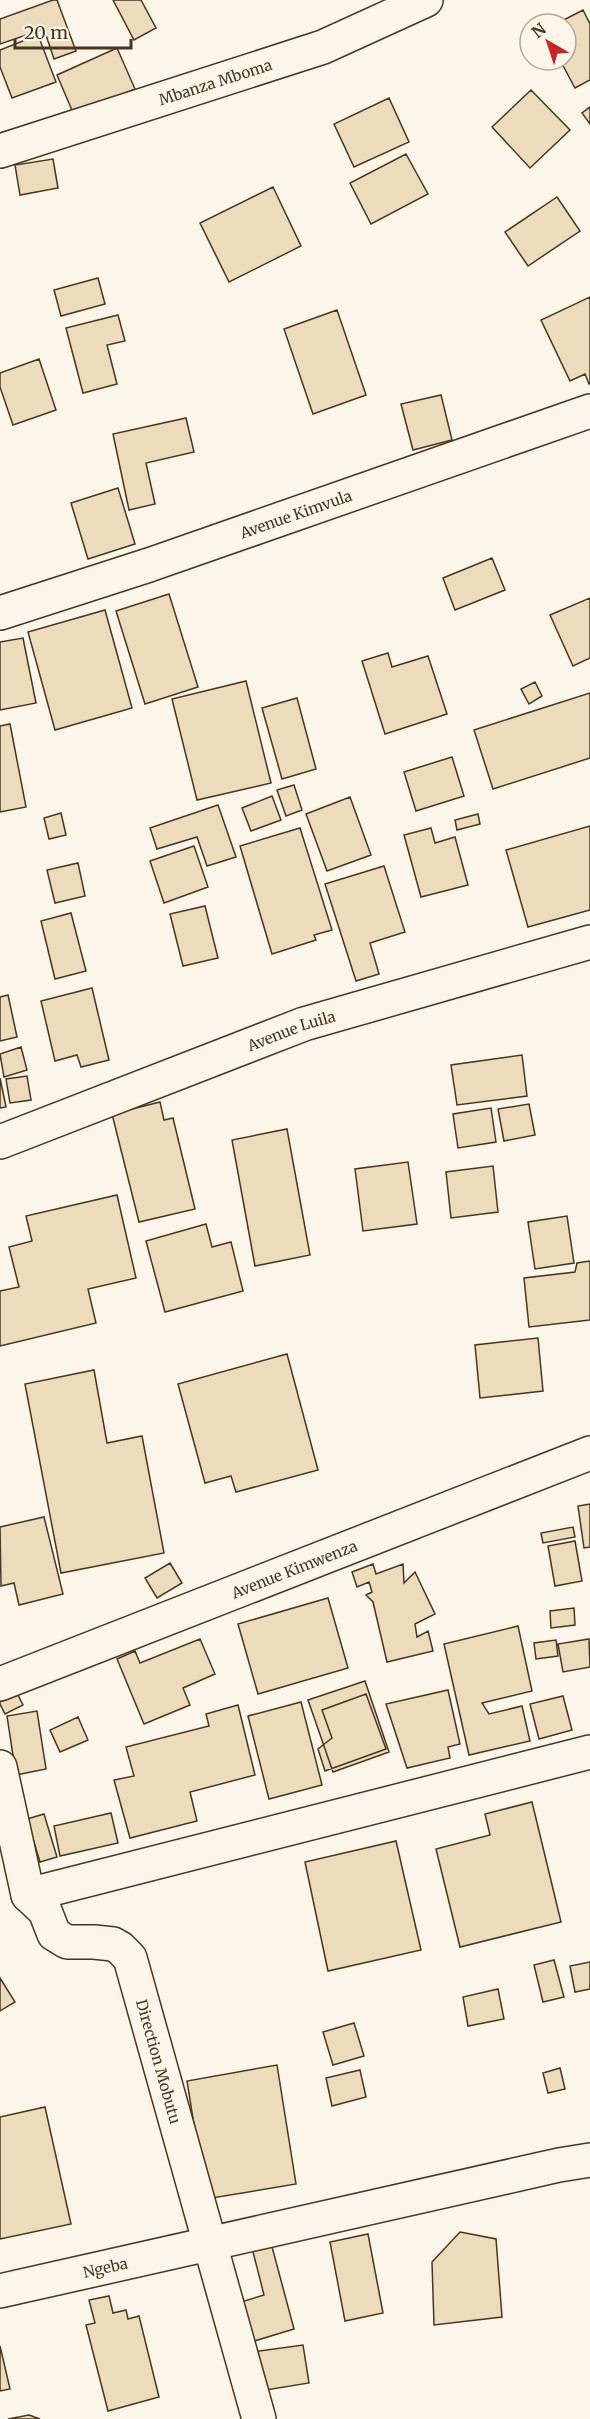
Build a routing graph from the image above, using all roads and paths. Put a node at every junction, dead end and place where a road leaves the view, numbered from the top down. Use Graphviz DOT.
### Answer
graph roads {
  1 [pos="426,0"];
  2 [pos="0,151"];
  3 [pos="590,411"];
  4 [pos="0,613"];
  5 [pos="590,942"];
  6 [pos="0,1142"];
  7 [pos="590,1453"];
  8 [pos="0,1684"];
  9 [pos="590,1752"];
  10 [pos="0,1767"];
  11 [pos="28,1895"];
  12 [pos="590,2160"];
  13 [pos="210,2242"];
  14 [pos="0,2291"];
  15 [pos="259,2419"];
  1 -- 2 [label="street, Mbanza Mboma"];
  3 -- 4 [label="street, Avenue Kimvula"];
  5 -- 6 [label="street, Avenue Luila"];
  7 -- 8 [label="street, Avenue Kimwenza"];
  9 -- 11 [label="street"];
  10 -- 11 [label="street, Direction Mobutu"];
  11 -- 13 [label="street, Direction Mobutu"];
  12 -- 13 [label="street, Ngeba"];
  13 -- 14 [label="street, Ngeba"];
  13 -- 15 [label="street, Direction Mobutu"];
}
